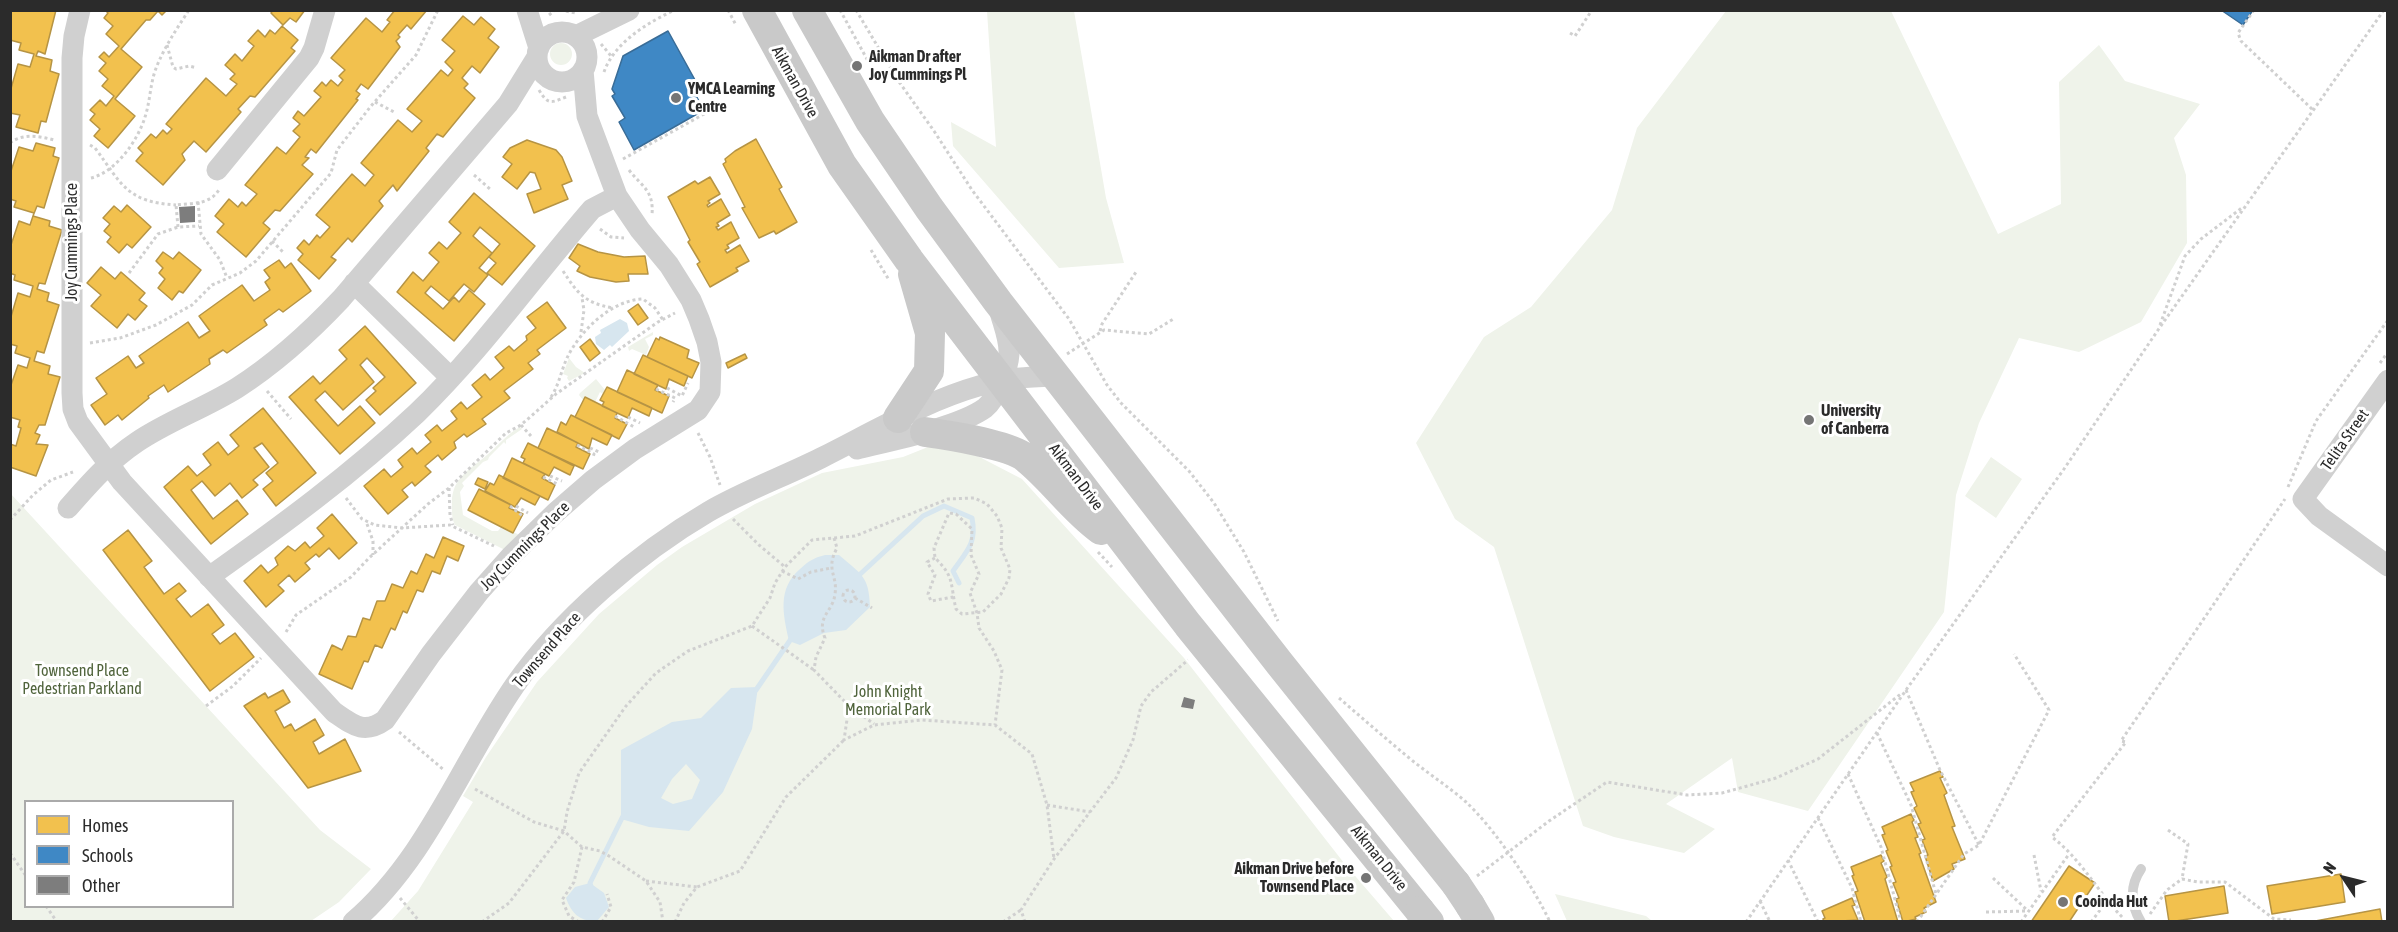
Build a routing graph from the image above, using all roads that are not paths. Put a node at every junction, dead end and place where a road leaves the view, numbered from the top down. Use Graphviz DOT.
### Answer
graph roads {
  1 [pos="80,10"];
  2 [pos="325,10"];
  3 [pos="527,10"];
  4 [pos="757,10"];
  5 [pos="807,10"];
  6 [pos="625,13"];
  7 [pos="582,49"];
  8 [pos="538,52"];
  9 [pos="554,88"];
  10 [pos="508,104"];
  11 [pos="587,116"];
  12 [pos="217,170"];
  13 [pos="616,196"];
  14 [pos="909,260"];
  15 [pos="354,283"];
  16 [pos="998,302"];
  17 [pos="1052,372"];
  18 [pos="2381,375"];
  19 [pos="451,378"];
  20 [pos="1002,380"];
  21 [pos="898,418"];
  22 [pos="924,432"];
  23 [pos="104,457"];
  24 [pos="818,459"];
  25 [pos="68,508"];
  26 [pos="1135,554"];
  27 [pos="2388,566"];
  28 [pos="209,577"];
  29 [pos="2141,869"];
  30 [pos="1471,897"];
  31 [pos="1425,916"];
  32 [pos="353,921"];
  33 [pos="2143,921"];
  1 -- 23 [label="street, Joy Cummings Place"];
  2 -- 12 [label="street"];
  3 -- 7 [label="street, Joy Cummings Place"];
  3 -- 8 [label="street, Joy Cummings Place"];
  4 -- 14 [label="main road, Aikman Drive"];
  5 -- 16 [label="main road"];
  6 -- 7 [label="street"];
  7 -- 8 [label="street"];
  7 -- 9 [label="street"];
  7 -- 11 [label="street, Joy Cummings Place"];
  8 -- 9 [label="street, Joy Cummings Place"];
  8 -- 10 [label="street"];
  9 -- 10 [label="street"];
  9 -- 11 [label="street, Joy Cummings Place"];
  10 -- 15 [label="street"];
  11 -- 13 [label="street, Joy Cummings Place"];
  13 -- 19 [label="street"];
  13 -- 28 [label="street, Joy Cummings Place"];
  14 -- 20 [label="main road, Aikman Drive"];
  14 -- 21 [label="main road"];
  15 -- 19 [label="street"];
  15 -- 23 [label="street"];
  16 -- 17 [label="main road"];
  16 -- 20 [label="street, Townsend Place"];
  17 -- 20 [label="street, Townsend Place"];
  17 -- 30 [label="main road"];
  18 -- 27 [label="street, Telita Street"];
  19 -- 28 [label="street"];
  20 -- 21 [label="street, Townsend Place"];
  20 -- 22 [label="street, Townsend Place"];
  20 -- 26 [label="main road, Aikman Drive"];
  21 -- 24 [label="street, Townsend Place"];
  22 -- 24 [label="street, Townsend Place"];
  22 -- 26 [label="main road"];
  23 -- 25 [label="street"];
  23 -- 28 [label="street, Joy Cummings Place"];
  24 -- 32 [label="street, Townsend Place"];
  26 -- 31 [label="main road, Aikman Drive"];
  29 -- 33 [label="lane"];
}
